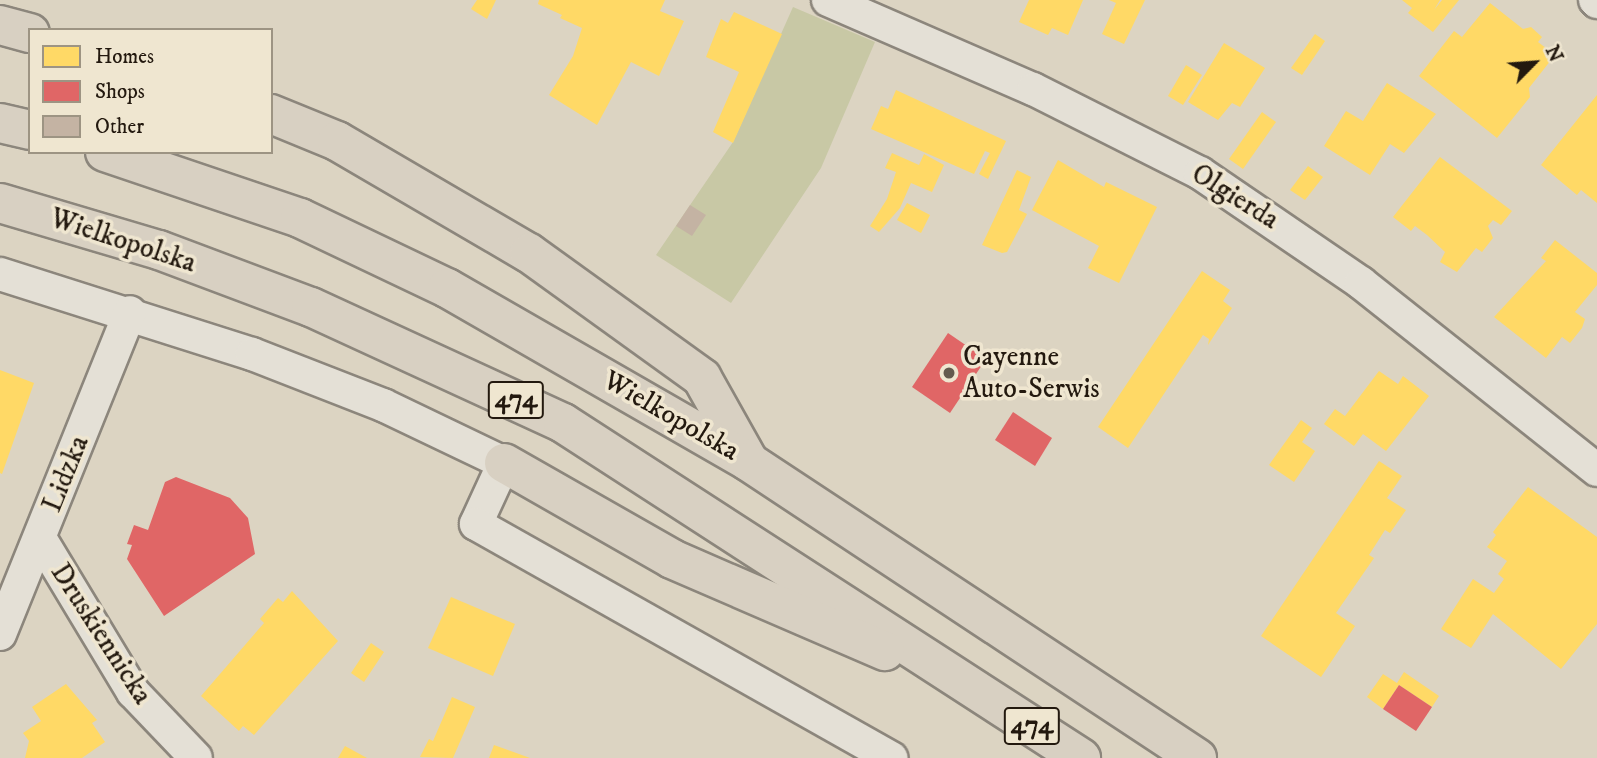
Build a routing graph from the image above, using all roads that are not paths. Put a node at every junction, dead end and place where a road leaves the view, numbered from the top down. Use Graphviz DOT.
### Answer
graph roads {
  1 [pos="828,0"];
  2 [pos="0,25"];
  3 [pos="28,32"];
  4 [pos="273,115"];
  5 [pos="0,123"];
  6 [pos="28,130"];
  7 [pos="111,154"];
  8 [pos="0,203"];
  9 [pos="0,274"];
  10 [pos="130,312"];
  11 [pos="749,461"];
  12 [pos="504,463"];
  13 [pos="1597,470"];
  14 [pos="40,538"];
  15 [pos="0,634"];
  16 [pos="984,694"];
  17 [pos="196,758"];
  18 [pos="892,758"];
  19 [pos="1081,758"];
  20 [pos="1197,758"];
  1 -- 13 [label="street, Olgierda"];
  2 -- 3 [label="main road"];
  4 -- 11 [label="main road"];
  5 -- 6 [label="main road"];
  7 -- 11 [label="main road, Wielkopolska / 474"];
  8 -- 16 [label="main road, Wielkopolska / 474"];
  9 -- 10 [label="street"];
  10 -- 12 [label="street"];
  10 -- 14 [label="street, Lidzka"];
  11 -- 20 [label="main road, Wielkopolska / 474"];
  12 -- 16 [label="main road"];
  12 -- 18 [label="street"];
  14 -- 15 [label="street, Lidzka"];
  14 -- 17 [label="street, Druskiennicka"];
  16 -- 19 [label="main road, Wielkopolska / 474"];
}
